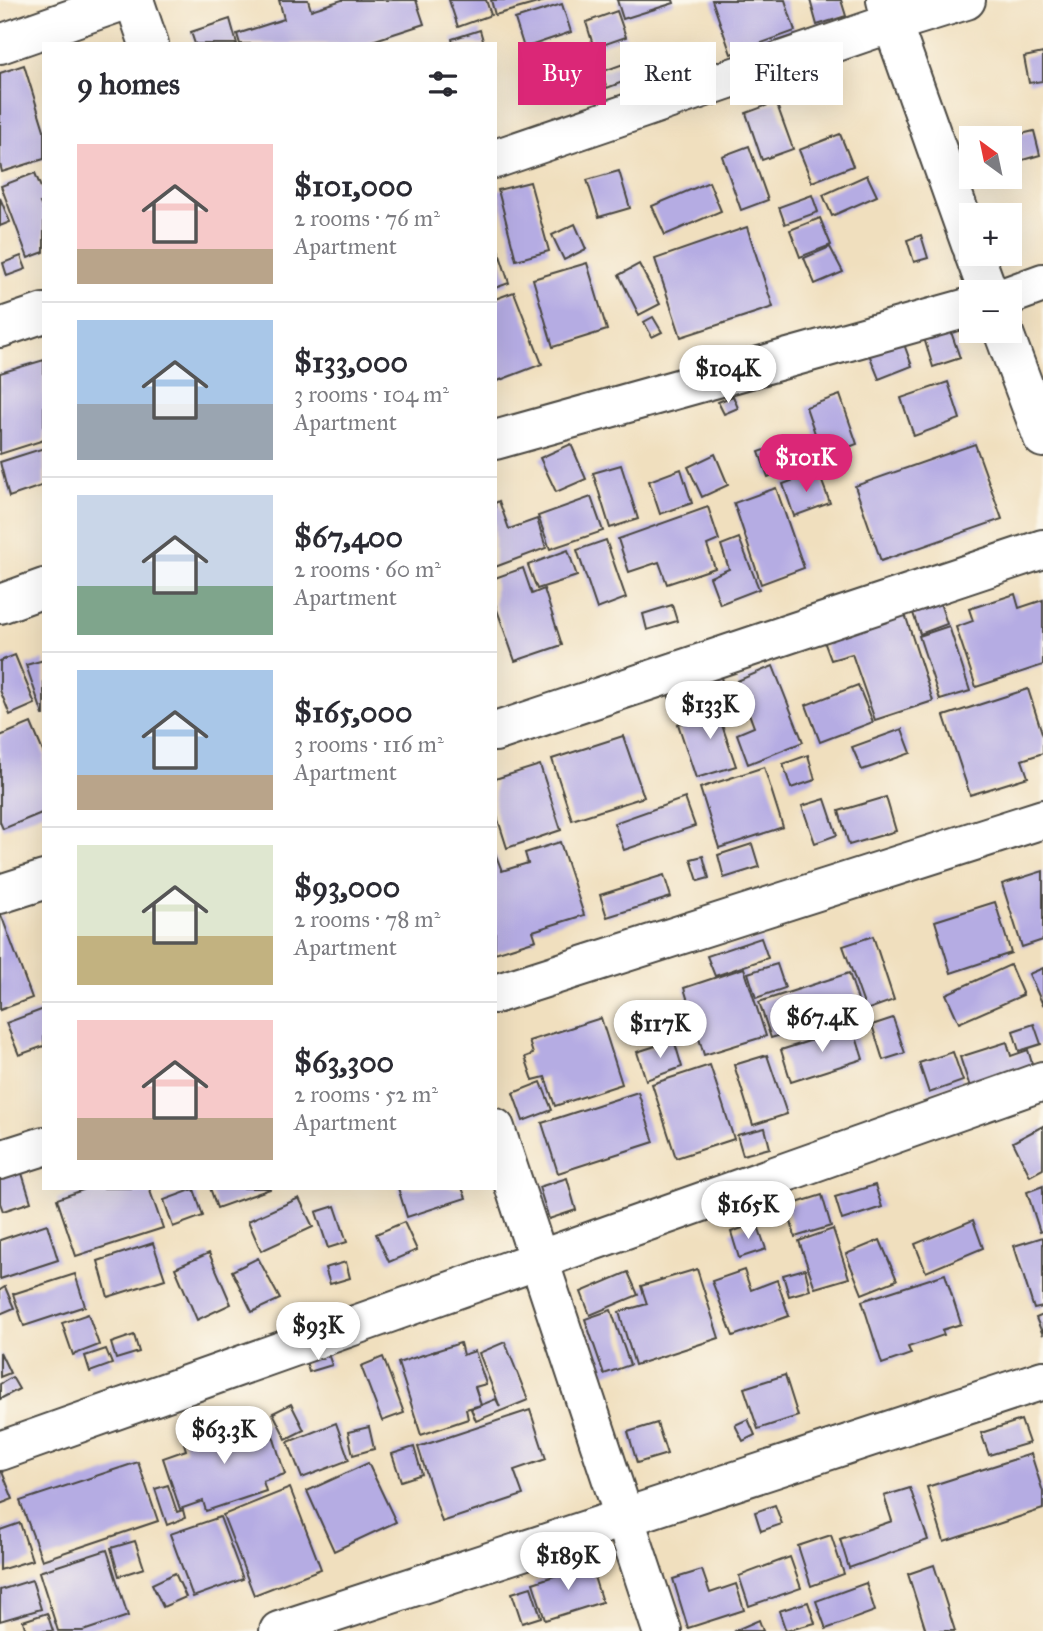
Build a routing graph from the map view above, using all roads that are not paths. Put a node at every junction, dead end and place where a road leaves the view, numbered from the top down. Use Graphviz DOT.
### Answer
graph roads {
  1 [pos="126,0"];
  2 [pos="134,0"];
  3 [pos="966,0"];
  4 [pos="889,12"];
  5 [pos="148,42"];
  6 [pos="0,44"];
  7 [pos="497,158"];
  8 [pos="959,211"];
  9 [pos="1043,283"];
  10 [pos="1022,291"];
  11 [pos="959,310"];
  12 [pos="42,314"];
  13 [pos="0,328"];
  14 [pos="1007,343"];
  15 [pos="1043,438"];
  16 [pos="497,439"];
  17 [pos="1043,549"];
  18 [pos="42,588"];
  19 [pos="0,604"];
  20 [pos="497,731"];
  21 [pos="1043,820"];
  22 [pos="42,881"];
  23 [pos="0,894"];
  24 [pos="497,993"];
  25 [pos="1043,1081"];
  26 [pos="497,1134"];
  27 [pos="42,1147"];
  28 [pos="0,1160"];
  29 [pos="541,1261"];
  30 [pos="1043,1380"];
  31 [pos="0,1451"];
  32 [pos="624,1519"];
  33 [pos="279,1631"];
  34 [pos="662,1631"];
  1 -- 6 [label="street"];
  2 -- 5 [label="street"];
  3 -- 4 [label="street"];
  4 -- 7 [label="street"];
  4 -- 8 [label="street"];
  9 -- 10 [label="street"];
  11 -- 16 [label="street"];
  12 -- 13 [label="street"];
  14 -- 15 [label="street"];
  17 -- 20 [label="street"];
  18 -- 19 [label="street"];
  21 -- 24 [label="street"];
  22 -- 23 [label="street"];
  25 -- 29 [label="street"];
  26 -- 29 [label="street"];
  27 -- 28 [label="street"];
  29 -- 31 [label="street"];
  29 -- 32 [label="street"];
  30 -- 32 [label="street"];
  32 -- 33 [label="street"];
  32 -- 34 [label="street"];
}
